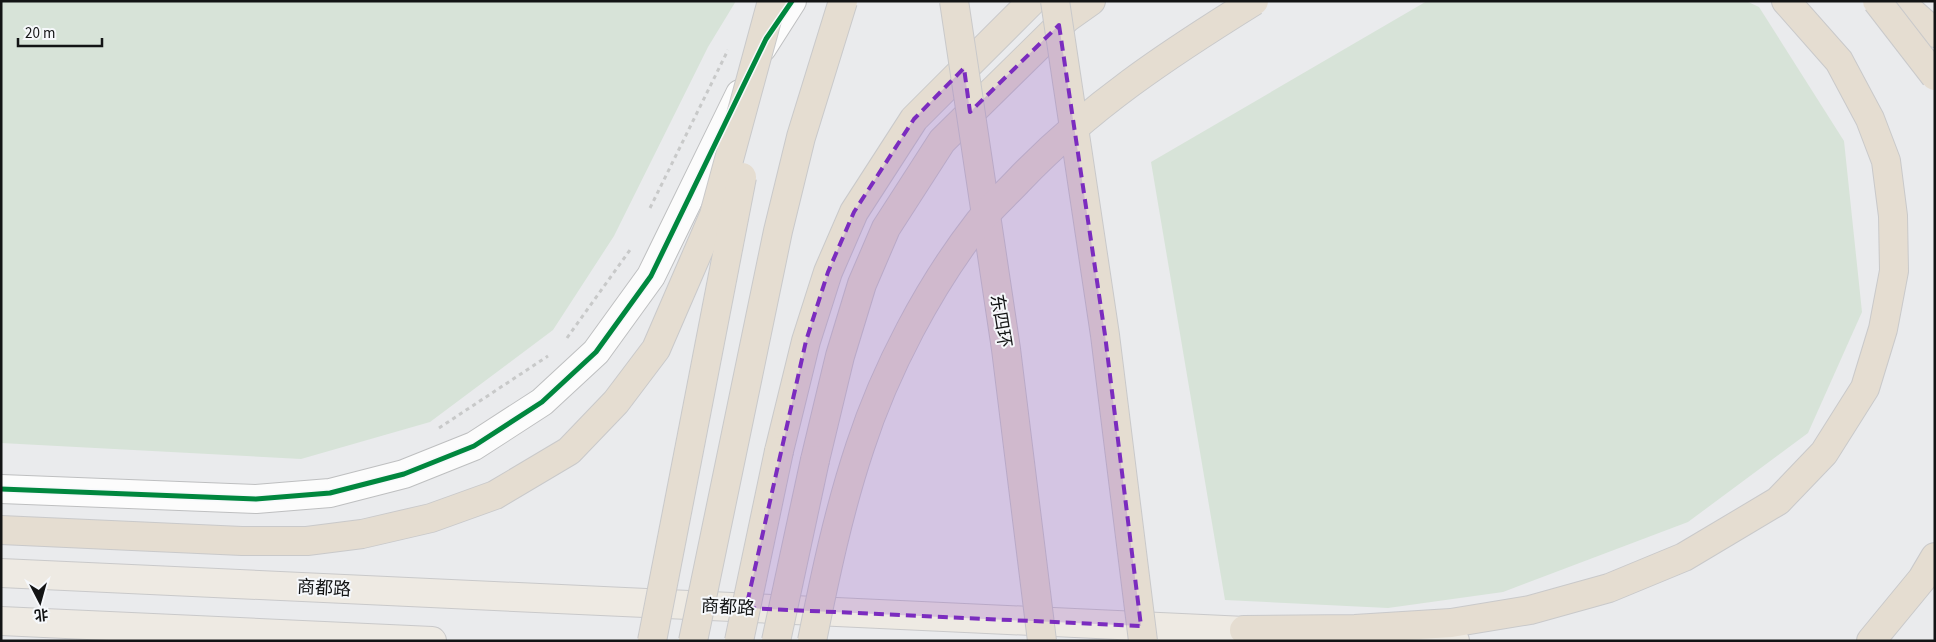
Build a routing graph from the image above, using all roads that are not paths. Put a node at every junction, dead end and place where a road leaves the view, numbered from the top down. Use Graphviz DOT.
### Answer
graph roads {
  1 [pos="774,1"];
  2 [pos="792,1"];
  3 [pos="843,1"];
  4 [pos="954,1"];
  5 [pos="1032,1"];
  6 [pos="1055,1"];
  7 [pos="1090,1"];
  8 [pos="1254,1"];
  9 [pos="1786,1"];
  10 [pos="1866,1"];
  11 [pos="1877,1"];
  12 [pos="1899,1"];
  13 [pos="1935,33"];
  14 [pos="1935,68"];
  15 [pos="1935,76"];
  16 [pos="1,489"];
  17 [pos="1,530"];
  18 [pos="1935,557"];
  19 [pos="1,574"];
  20 [pos="1,621"];
  21 [pos="1244,630"];
  22 [pos="432,641"];
  23 [pos="652,641"];
  24 [pos="693,641"];
  25 [pos="739,641"];
  26 [pos="776,641"];
  27 [pos="812,641"];
  28 [pos="1042,641"];
  29 [pos="1143,641"];
  30 [pos="1455,641"];
  31 [pos="1871,641"];
  1 -- 17 [label="highway, bridge"];
  1 -- 23 [label="highway, bridge"];
  2 -- 16 [label="street"];
  3 -- 24 [label="highway, bridge"];
  4 -- 28 [label="highway, 东四环, bridge"];
  5 -- 25 [label="highway, bridge"];
  6 -- 29 [label="highway, bridge"];
  7 -- 26 [label="highway, bridge"];
  8 -- 27 [label="highway, bridge"];
  9 -- 21 [label="highway"];
  10 -- 14 [label="highway"];
  11 -- 15 [label="highway, bridge"];
  12 -- 13 [label="highway"];
  18 -- 31 [label="highway"];
  19 -- 21 [label="main road, 商都路"];
  20 -- 22 [label="main road"];
  21 -- 30 [label="main road, 商都路"];
}
